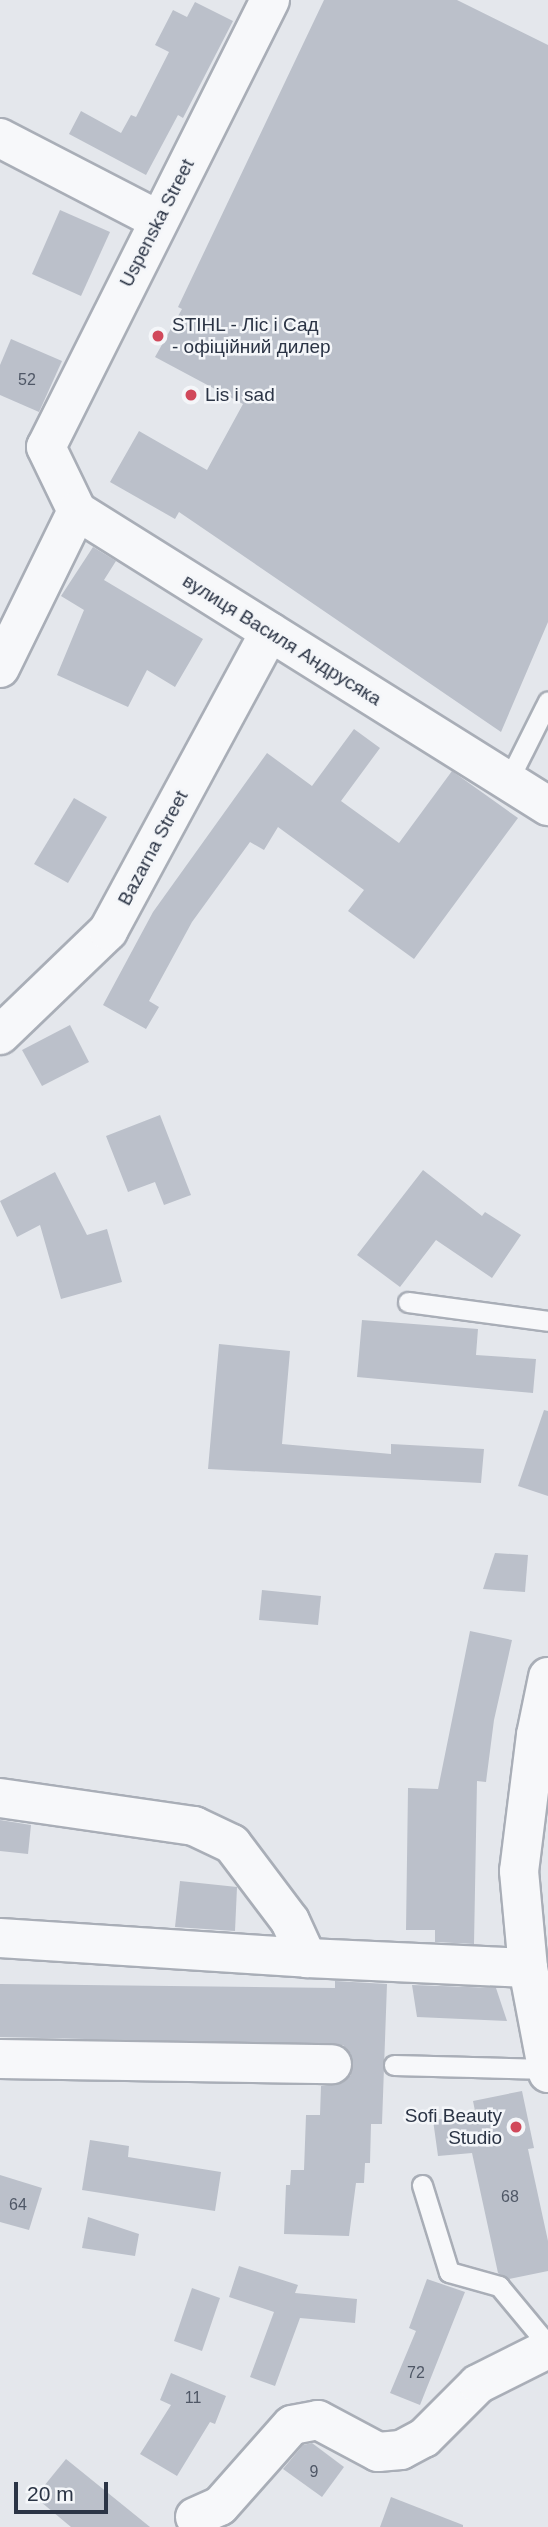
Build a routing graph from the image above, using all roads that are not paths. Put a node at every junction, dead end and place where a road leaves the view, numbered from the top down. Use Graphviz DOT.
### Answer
graph roads {
  1 [pos="270,0"];
  2 [pos="0,138"];
  3 [pos="158,220"];
  4 [pos="77,511"];
  5 [pos="270,632"];
  6 [pos="0,668"];
  7 [pos="548,701"];
  8 [pos="508,781"];
  9 [pos="548,806"];
  10 [pos="0,1035"];
  11 [pos="408,1302"];
  12 [pos="548,1321"];
  13 [pos="548,1677"];
  14 [pos="0,1798"];
  15 [pos="0,1938"];
  16 [pos="307,1958"];
  17 [pos="528,1968"];
  18 [pos="0,2059"];
  19 [pos="332,2064"];
  20 [pos="394,2065"];
  21 [pos="547,2071"];
  22 [pos="422,2185"];
  23 [pos="548,2347"];
  24 [pos="195,2517"];
  1 -- 3 [label="street, Uspenska Street"];
  2 -- 3 [label="street"];
  3 -- 4 [label="street, Uspenska Street"];
  4 -- 5 [label="street, вулиця Василя Андрусяка"];
  4 -- 6 [label="street"];
  5 -- 8 [label="street, вулиця Василя Андрусяка"];
  5 -- 10 [label="street, Bazarna Street"];
  7 -- 8 [label="lane"];
  8 -- 9 [label="street, вулиця Василя Андрусяка"];
  11 -- 12 [label="lane"];
  13 -- 17 [label="street"];
  14 -- 16 [label="street"];
  15 -- 16 [label="street"];
  16 -- 17 [label="street"];
  17 -- 21 [label="street"];
  18 -- 19 [label="street"];
  20 -- 21 [label="lane"];
  22 -- 23 [label="lane"];
  23 -- 24 [label="street"];
}
